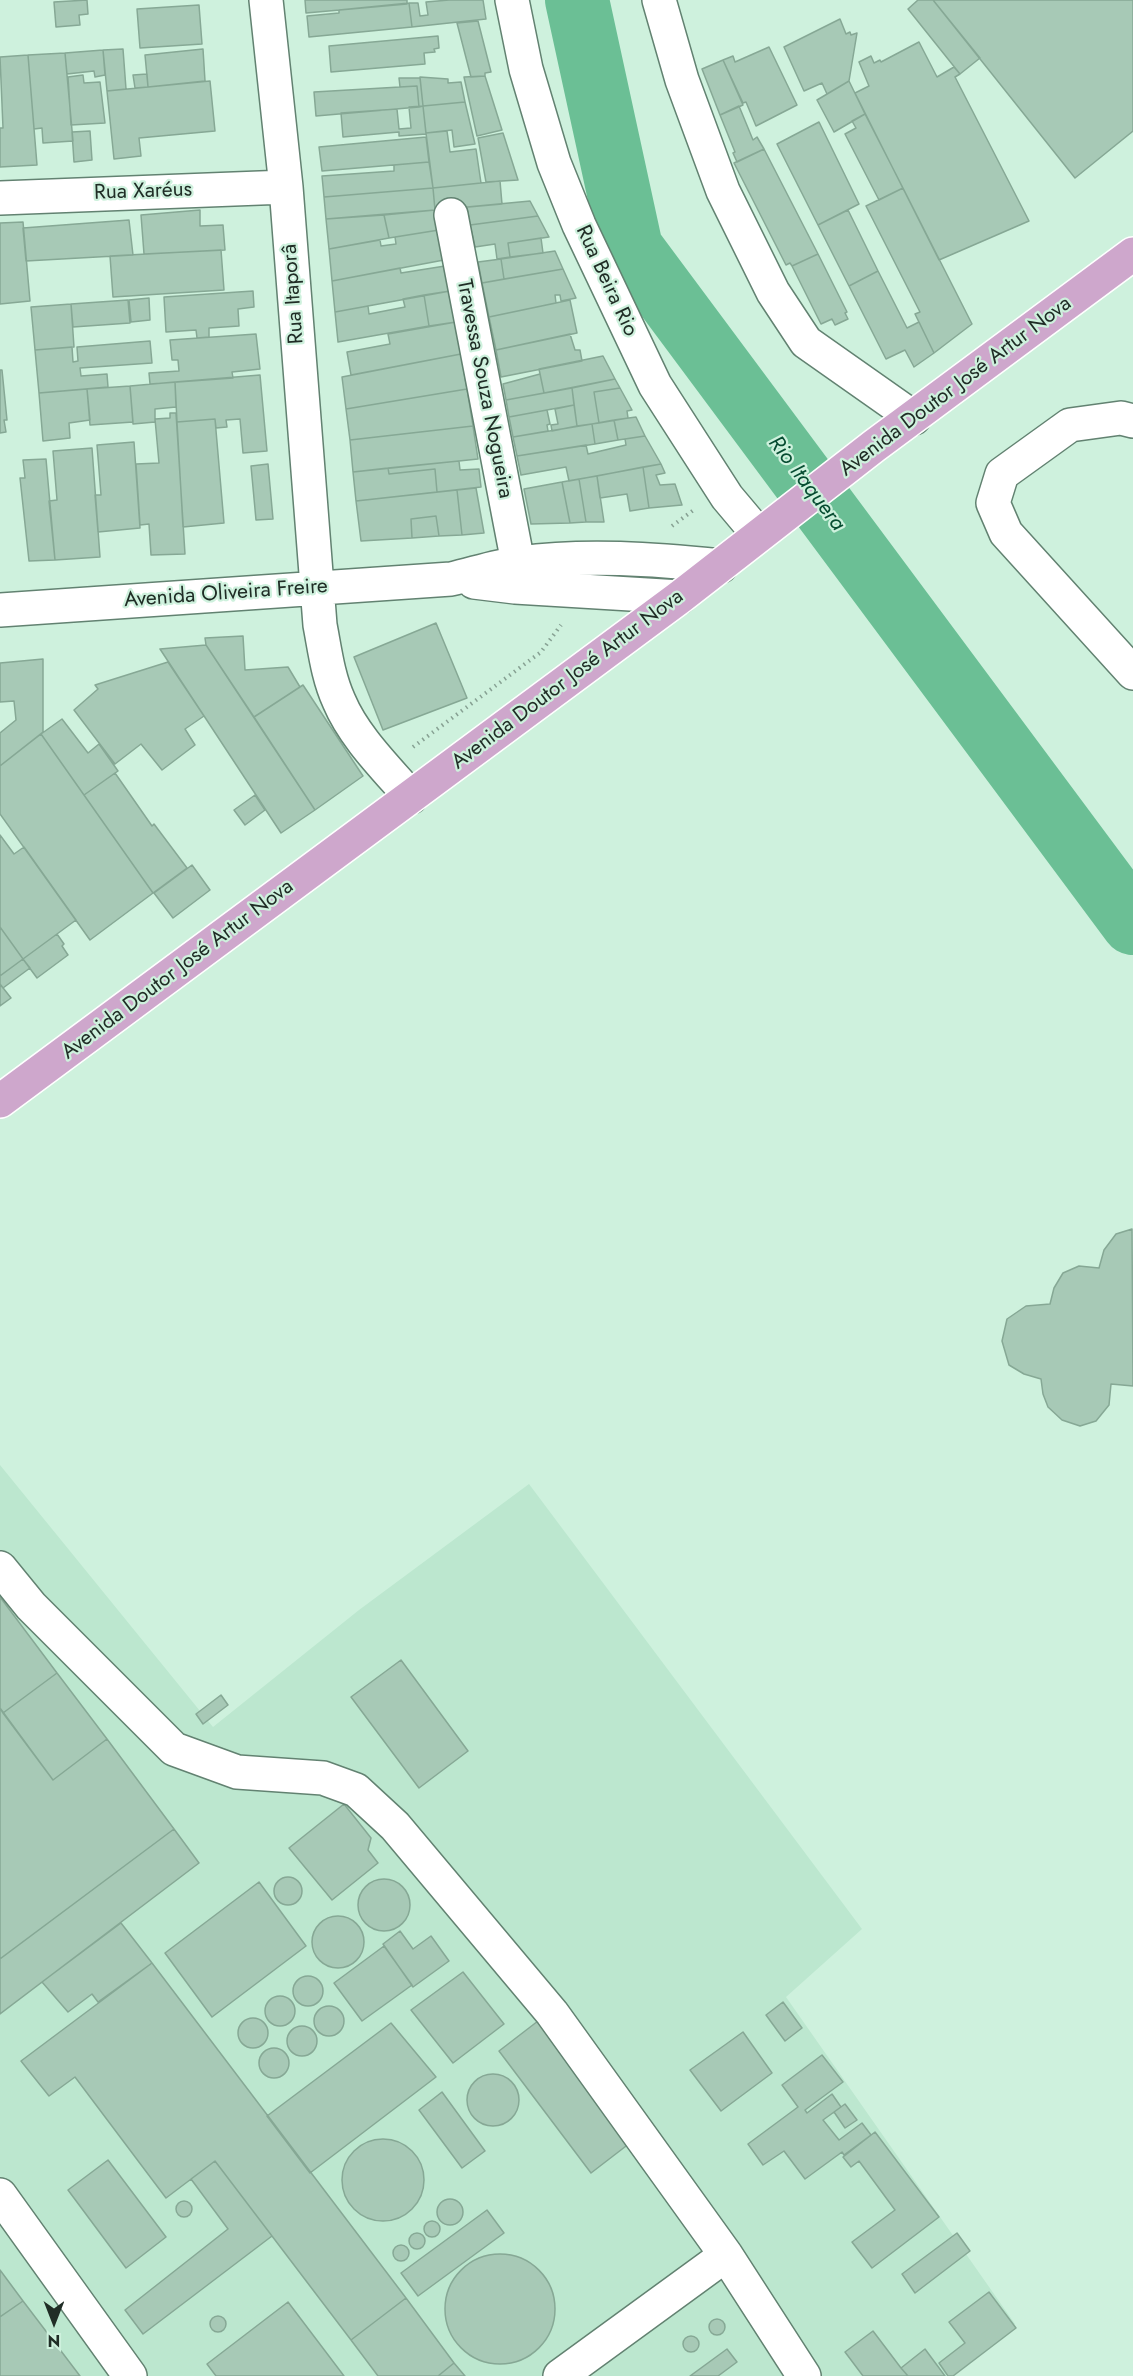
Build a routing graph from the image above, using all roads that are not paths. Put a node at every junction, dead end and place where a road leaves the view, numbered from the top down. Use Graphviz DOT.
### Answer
graph roads {
  1 [pos="266,0"];
  2 [pos="512,0"];
  3 [pos="658,0"];
  4 [pos="286,187"];
  5 [pos="0,198"];
  6 [pos="451,215"];
  7 [pos="1133,254"];
  8 [pos="914,418"];
  9 [pos="1133,421"];
  10 [pos="769,528"];
  11 [pos="518,563"];
  12 [pos="721,566"];
  13 [pos="451,579"];
  14 [pos="317,588"];
  15 [pos="680,597"];
  16 [pos="0,610"];
  17 [pos="1133,673"];
  18 [pos="411,797"];
  19 [pos="0,1101"];
  20 [pos="0,1568"];
  21 [pos="0,2195"];
  22 [pos="726,2255"];
  23 [pos="130,2376"];
  24 [pos="560,2376"];
  25 [pos="804,2376"];
  1 -- 4 [label="street, Rua Itaporâ"];
  2 -- 10 [label="street, Rua Beira Rio"];
  3 -- 8 [label="street"];
  4 -- 5 [label="street, Rua Xaréus"];
  4 -- 14 [label="street, Rua Itaporâ"];
  6 -- 11 [label="street, Travessa Souza Nogueira"];
  7 -- 8 [label="main road, Avenida Doutor José Artur Nova"];
  8 -- 10 [label="main road, Avenida Doutor José Artur Nova"];
  9 -- 17 [label="street"];
  10 -- 12 [label="main road, Avenida Doutor José Artur Nova"];
  11 -- 12 [label="street, Avenida Oliveira Freire"];
  11 -- 13 [label="street, Avenida Oliveira Freire"];
  12 -- 15 [label="main road, Avenida Doutor José Artur Nova"];
  13 -- 14 [label="street, Avenida Oliveira Freire"];
  13 -- 15 [label="street, Avenida Oliveira Freire"];
  14 -- 16 [label="street, Avenida Oliveira Freire"];
  14 -- 18 [label="street, Rua Itaporâ"];
  15 -- 18 [label="main road, Avenida Doutor José Artur Nova"];
  18 -- 19 [label="main road, Avenida Doutor José Artur Nova"];
  20 -- 22 [label="street"];
  21 -- 23 [label="street"];
  22 -- 24 [label="street"];
  22 -- 25 [label="street"];
}
